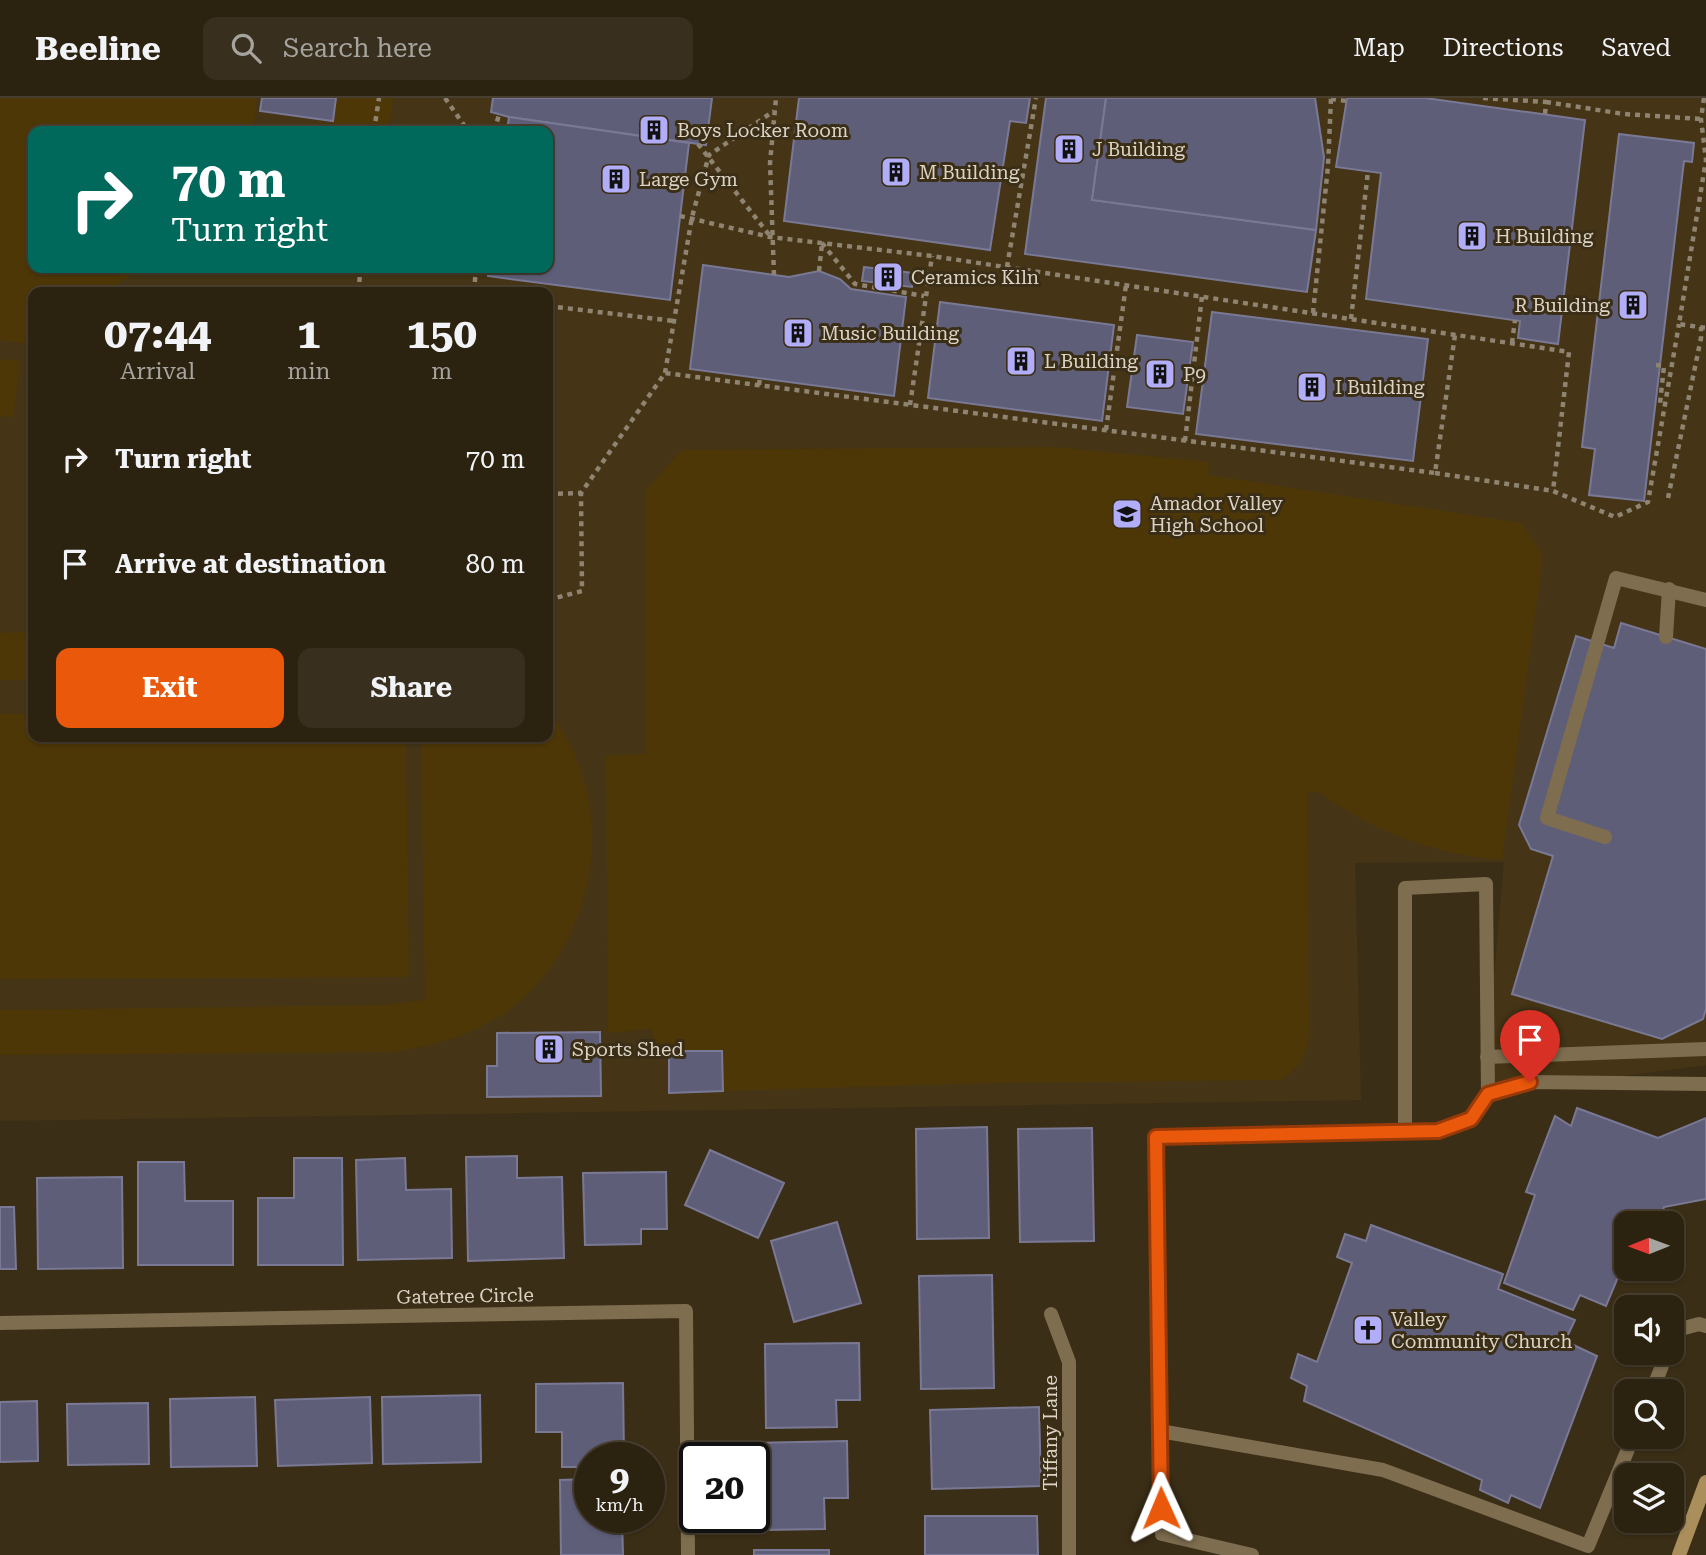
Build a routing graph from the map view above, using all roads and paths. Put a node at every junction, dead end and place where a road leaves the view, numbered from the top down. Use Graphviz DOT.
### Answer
graph roads {
  1 [pos="379,98"];
  2 [pos="444,98"];
  3 [pos="776,98"];
  4 [pos="1036,98"];
  5 [pos="1483,98"];
  6 [pos="1704,98"];
  7 [pos="1331,99"];
  8 [pos="1496,99"];
  9 [pos="1347,102"];
  10 [pos="1545,102"];
  11 [pos="775,111"];
  12 [pos="499,115"];
  13 [pos="1545,115"];
  14 [pos="1701,119"];
  15 [pos="375,126"];
  16 [pos="464,126"];
  17 [pos="496,126"];
  18 [pos="698,144"];
  19 [pos="709,155"];
  20 [pos="1706,160"];
  21 [pos="1368,171"];
  22 [pos="680,216"];
  23 [pos="692,217"];
  24 [pos="770,237"];
  25 [pos="822,243"];
  26 [pos="932,256"];
  27 [pos="1007,267"];
  28 [pos="819,271"];
  29 [pos="775,275"];
  30 [pos="1126,285"];
  31 [pos="924,296"];
  32 [pos="1202,296"];
  33 [pos="553,307"];
  34 [pos="1313,313"];
  35 [pos="1351,319"];
  36 [pos="1515,320"];
  37 [pos="674,321"];
  38 [pos="1679,324"];
  39 [pos="1703,328"];
  40 [pos="1455,335"];
  41 [pos="1512,343"];
  42 [pos="1656,365"];
  43 [pos="665,373"];
  44 [pos="760,377"];
  45 [pos="797,381"];
  46 [pos="759,386"];
  47 [pos="796,390"];
  48 [pos="1660,403"];
  49 [pos="910,405"];
  50 [pos="1106,430"];
  51 [pos="1185,441"];
  52 [pos="1436,473"];
  53 [pos="1553,491"];
  54 [pos="580,493"];
  55 [pos="553,494"];
  56 [pos="1668,498"];
  57 [pos="1669,589"];
  58 [pos="553,599"];
  59 [pos="1706,600"];
  60 [pos="1666,637"];
  61 [pos="1605,837"];
  62 [pos="1706,1049"];
  63 [pos="1487,1057"];
  64 [pos="1706,1084"];
  65 [pos="1488,1094"];
  66 [pos="1405,1131"];
  67 [pos="1051,1314"];
  68 [pos="0,1323"];
  69 [pos="1706,1326"];
  70 [pos="1684,1328"];
  71 [pos="1160,1431"];
  72 [pos="1628,1449"];
  73 [pos="1706,1482"];
  74 [pos="1586,1550"];
  75 [pos="688,1555"];
  76 [pos="1069,1555"];
  77 [pos="1252,1555"];
  78 [pos="1679,1555"];
  1 -- 15 [label="path"];
  2 -- 16 [label="path"];
  3 -- 11 [label="path"];
  4 -- 27 [label="path"];
  5 -- 8 [label="path"];
  6 -- 14 [label="path"];
  7 -- 9 [label="path"];
  7 -- 34 [label="path"];
  8 -- 10 [label="path"];
  10 -- 13 [label="path"];
  10 -- 14 [label="path"];
  11 -- 19 [label="path"];
  11 -- 24 [label="path"];
  12 -- 17 [label="path"];
  14 -- 20 [label="path"];
  18 -- 19 [label="path"];
  19 -- 23 [label="path"];
  19 -- 24 [label="path"];
  20 -- 38 [label="path"];
  21 -- 35 [label="path"];
  22 -- 23 [label="path"];
  23 -- 24 [label="path"];
  23 -- 37 [label="path"];
  24 -- 25 [label="path"];
  24 -- 29 [label="path"];
  25 -- 26 [label="path"];
  25 -- 28 [label="path"];
  25 -- 31 [label="path"];
  26 -- 27 [label="path"];
  26 -- 31 [label="path"];
  27 -- 30 [label="path"];
  30 -- 32 [label="path"];
  30 -- 50 [label="path"];
  31 -- 49 [label="path"];
  32 -- 34 [label="path"];
  32 -- 51 [label="path"];
  33 -- 37 [label="path"];
  34 -- 35 [label="path"];
  35 -- 40 [label="path"];
  36 -- 41 [label="path"];
  37 -- 43 [label="path"];
  38 -- 39 [label="path"];
  38 -- 53 [label="path"];
  39 -- 56 [label="path"];
  40 -- 41 [label="path"];
  40 -- 52 [label="path"];
  41 -- 53 [label="path"];
  42 -- 48 [label="path"];
  43 -- 46 [label="path"];
  43 -- 54 [label="path"];
  44 -- 46 [label="path"];
  45 -- 47 [label="path"];
  46 -- 47 [label="path"];
  47 -- 49 [label="path"];
  49 -- 50 [label="path"];
  50 -- 51 [label="path"];
  51 -- 52 [label="path"];
  52 -- 53 [label="path"];
  54 -- 55 [label="path"];
  54 -- 58 [label="path"];
  57 -- 59 [label="street"];
  57 -- 60 [label="street"];
  57 -- 61 [label="street"];
  62 -- 63 [label="street"];
  63 -- 65 [label="street"];
  63 -- 66 [label="street"];
  64 -- 65 [label="street"];
  65 -- 66 [label="street"];
  66 -- 71 [label="street"];
  67 -- 76 [label="street, Tiffany Lane"];
  68 -- 75 [label="street, Gatetree Circle"];
  69 -- 70 [label="street"];
  71 -- 74 [label="street"];
  71 -- 77 [label="street"];
  72 -- 74 [label="street"];
  73 -- 78 [label="main road"];
}
